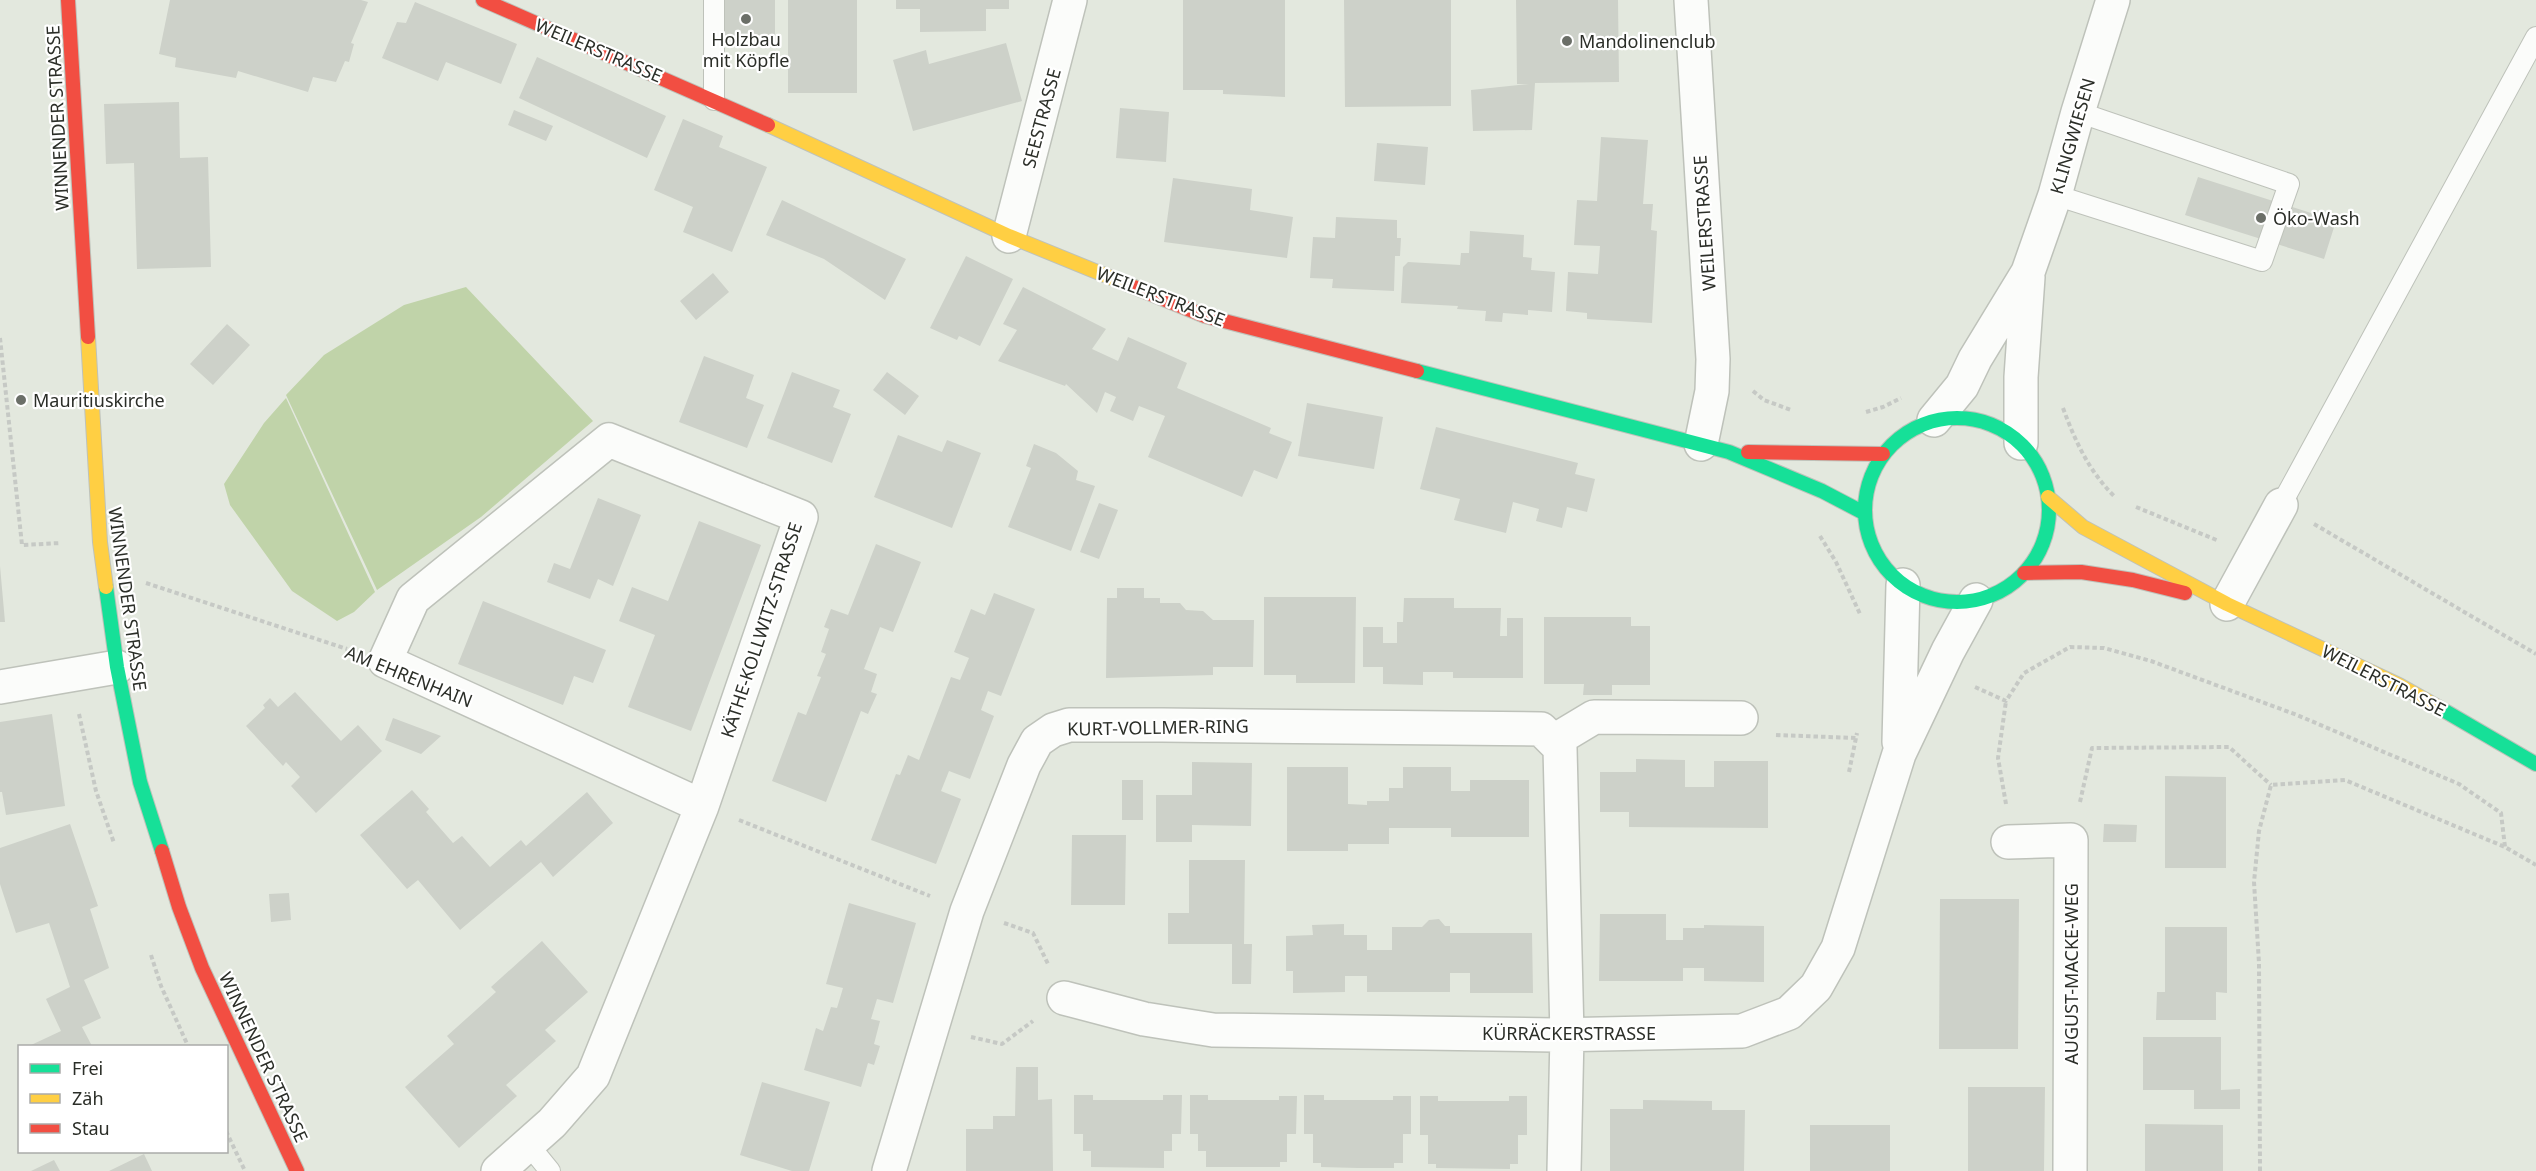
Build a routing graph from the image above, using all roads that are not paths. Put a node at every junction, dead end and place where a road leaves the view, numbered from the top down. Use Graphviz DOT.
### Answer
graph roads {
  1 [pos="68,0"];
  2 [pos="483,0"];
  3 [pos="714,0"];
  4 [pos="1070,0"];
  5 [pos="1691,0"];
  6 [pos="2113,0"];
  7 [pos="2536,37"];
  8 [pos="714,100"];
  9 [pos="2078,112"];
  10 [pos="2055,195"];
  11 [pos="1009,236"];
  12 [pos="2028,272"];
  13 [pos="1934,420"];
  14 [pos="2021,442"];
  15 [pos="1715,448"];
  16 [pos="1883,454"];
  17 [pos="2048,497"];
  18 [pos="2281,505"];
  19 [pos="1864,513"];
  20 [pos="2024,573"];
  21 [pos="1903,585"];
  22 [pos="1976,600"];
  23 [pos="2227,604"];
  24 [pos="384,662"];
  25 [pos="117,667"];
  26 [pos="0,687"];
  27 [pos="1741,718"];
  28 [pos="1554,741"];
  29 [pos="1899,754"];
  30 [pos="2536,764"];
  31 [pos="702,806"];
  32 [pos="2007,843"];
  33 [pos="1064,998"];
  34 [pos="1567,1035"];
  35 [pos="528,1144"];
  36 [pos="297,1171"];
  37 [pos="498,1171"];
  38 [pos="550,1171"];
  39 [pos="889,1171"];
  40 [pos="1564,1171"];
  41 [pos="2070,1171"];
  1 -- 25 [label="street, WINNENDER STRASSE"];
  2 -- 8 [label="street, WEILERSTRASSE"];
  3 -- 8 [label="lane"];
  4 -- 11 [label="street, SEESTRASSE"];
  5 -- 15 [label="street, WEILERSTRASSE"];
  6 -- 9 [label="street, KLINGWIESEN"];
  7 -- 18 [label="lane"];
  8 -- 11 [label="street, WEILERSTRASSE"];
  9 -- 10 [label="street, KLINGWIESEN"];
  9 -- 10 [label="lane"];
  10 -- 12 [label="street, KLINGWIESEN"];
  11 -- 15 [label="street, WEILERSTRASSE"];
  12 -- 13 [label="street, KLINGWIESEN"];
  12 -- 14 [label="street, KLINGWIESEN"];
  13 -- 14 [label="street"];
  13 -- 16 [label="street"];
  14 -- 17 [label="street"];
  15 -- 16 [label="street, WEILERSTRASSE"];
  15 -- 19 [label="street, WEILERSTRASSE"];
  16 -- 19 [label="street"];
  17 -- 20 [label="street"];
  17 -- 23 [label="street, WEILERSTRASSE"];
  18 -- 23 [label="street"];
  19 -- 21 [label="street"];
  20 -- 22 [label="street"];
  20 -- 23 [label="street, WEILERSTRASSE"];
  21 -- 22 [label="street"];
  21 -- 29 [label="street, KÜRRÄCKERSTRASSE"];
  22 -- 29 [label="street, KÜRRÄCKERSTRASSE"];
  23 -- 30 [label="street, WEILERSTRASSE"];
  24 -- 31 [label="street, AM EHRENHAIN"];
  24 -- 31 [label="street, KÄTHE-KOLLWITZ-STRASSE"];
  25 -- 26 [label="street"];
  25 -- 36 [label="street, WINNENDER STRASSE"];
  27 -- 28 [label="street"];
  28 -- 34 [label="street"];
  28 -- 39 [label="street, KURT-VOLLMER-RING"];
  29 -- 34 [label="street, KÜRRÄCKERSTRASSE"];
  31 -- 35 [label="street, KÄTHE-KOLLWITZ-STRASSE"];
  32 -- 41 [label="street, AUGUST-MACKE-WEG"];
  33 -- 34 [label="street, KÜRRÄCKERSTRASSE"];
  34 -- 40 [label="street"];
  35 -- 37 [label="street, KÄTHE-KOLLWITZ-STRASSE"];
  35 -- 38 [label="lane"];
}
